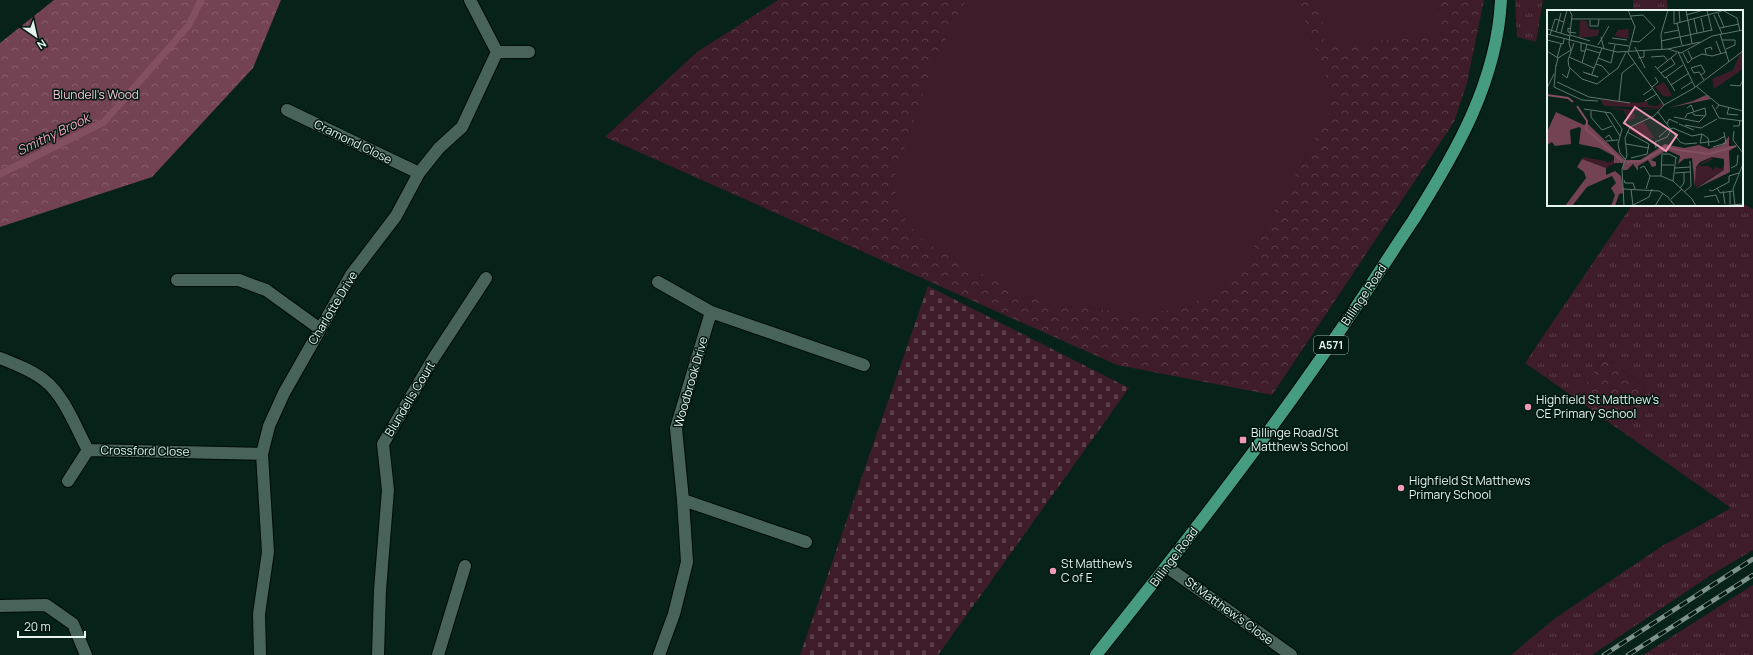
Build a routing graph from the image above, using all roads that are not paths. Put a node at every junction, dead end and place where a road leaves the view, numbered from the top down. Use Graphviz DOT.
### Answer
graph roads {
  1 [pos="470,0"];
  2 [pos="1501,0"];
  3 [pos="497,52"];
  4 [pos="529,52"];
  5 [pos="287,110"];
  6 [pos="419,173"];
  7 [pos="486,278"];
  8 [pos="177,280"];
  9 [pos="658,282"];
  10 [pos="711,312"];
  11 [pos="320,329"];
  12 [pos="0,358"];
  13 [pos="864,365"];
  14 [pos="88,450"];
  15 [pos="262,454"];
  16 [pos="68,481"];
  17 [pos="683,500"];
  18 [pos="806,542"];
  19 [pos="465,566"];
  20 [pos="1167,566"];
  21 [pos="0,606"];
  22 [pos="86,655"];
  23 [pos="260,655"];
  24 [pos="378,655"];
  25 [pos="438,655"];
  26 [pos="659,655"];
  27 [pos="1096,655"];
  28 [pos="1291,655"];
  1 -- 3 [label="street"];
  2 -- 20 [label="main road, Billinge Road / A571"];
  3 -- 4 [label="street"];
  3 -- 6 [label="street, Charlotte Drive"];
  5 -- 6 [label="street, Cramond Close"];
  6 -- 11 [label="street, Charlotte Drive"];
  7 -- 24 [label="street, Blundells Court"];
  8 -- 11 [label="street"];
  9 -- 10 [label="street"];
  10 -- 13 [label="street"];
  10 -- 17 [label="street, Woodbrook Drive"];
  11 -- 15 [label="street, Charlotte Drive"];
  12 -- 14 [label="street, Crossford Close"];
  14 -- 15 [label="street, Crossford Close"];
  14 -- 16 [label="street"];
  15 -- 23 [label="street, Charlotte Drive"];
  17 -- 18 [label="street"];
  17 -- 26 [label="street, Woodbrook Drive"];
  19 -- 25 [label="street"];
  20 -- 27 [label="main road, Billinge Road / A571"];
  20 -- 28 [label="street, St Matthew's Close"];
  21 -- 22 [label="street"];
}
